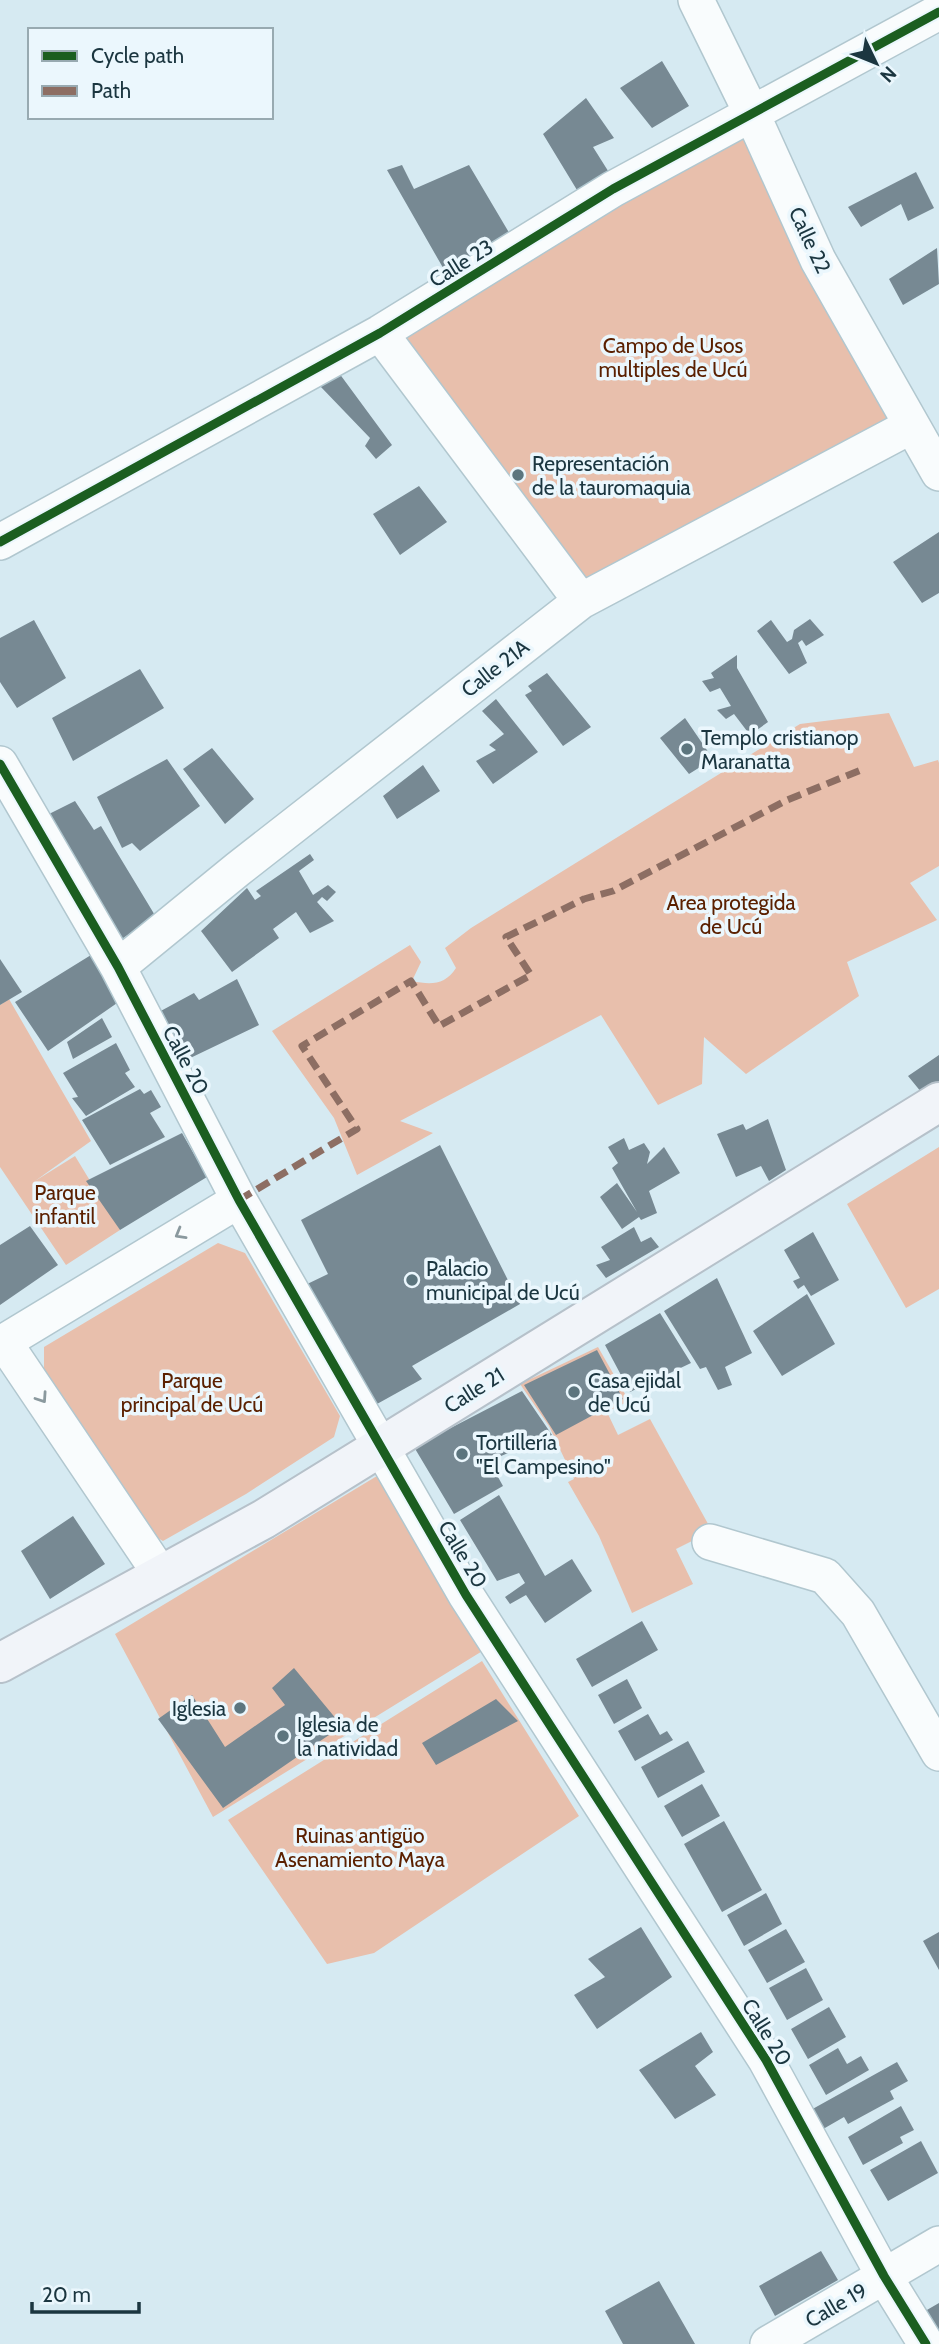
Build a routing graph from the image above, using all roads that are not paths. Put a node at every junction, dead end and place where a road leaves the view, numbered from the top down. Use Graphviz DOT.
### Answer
graph roads {
  1 [pos="696,0"];
  2 [pos="939,12"];
  3 [pos="751,112"];
  4 [pos="380,333"];
  5 [pos="911,426"];
  6 [pos="939,473"];
  7 [pos="0,542"];
  8 [pos="581,601"];
  9 [pos="0,764"];
  10 [pos="118,967"];
  11 [pos="939,1102"];
  12 [pos="239,1200"];
  13 [pos="380,1447"];
  14 [pos="709,1542"];
  15 [pos="161,1575"];
  16 [pos="0,1663"];
  17 [pos="939,1753"];
  18 [pos="939,2244"];
  19 [pos="884,2276"];
  20 [pos="768,2344"];
  21 [pos="926,2344"];
  1 -- 3 [label="street, Calle 22"];
  2 -- 3 [label="street, Calle 23"];
  3 -- 4 [label="street, Calle 23"];
  3 -- 5 [label="street, Calle 22"];
  4 -- 7 [label="street, Calle 23"];
  4 -- 8 [label="street"];
  5 -- 6 [label="street, Calle 22"];
  5 -- 8 [label="street, Calle 21A"];
  8 -- 10 [label="street, Calle 21A"];
  9 -- 10 [label="street, Calle 20"];
  10 -- 12 [label="street, Calle 20"];
  11 -- 13 [label="main road, Calle 21"];
  12 -- 13 [label="street, Calle 20"];
  12 -- 15 [label="street, one-way"];
  13 -- 15 [label="main road, Calle 21"];
  13 -- 19 [label="street, Calle 20"];
  14 -- 17 [label="street"];
  15 -- 16 [label="main road, Calle 21"];
  18 -- 19 [label="street, Calle 19"];
  19 -- 20 [label="street, Calle 19"];
  19 -- 21 [label="street, Calle 20"];
}
